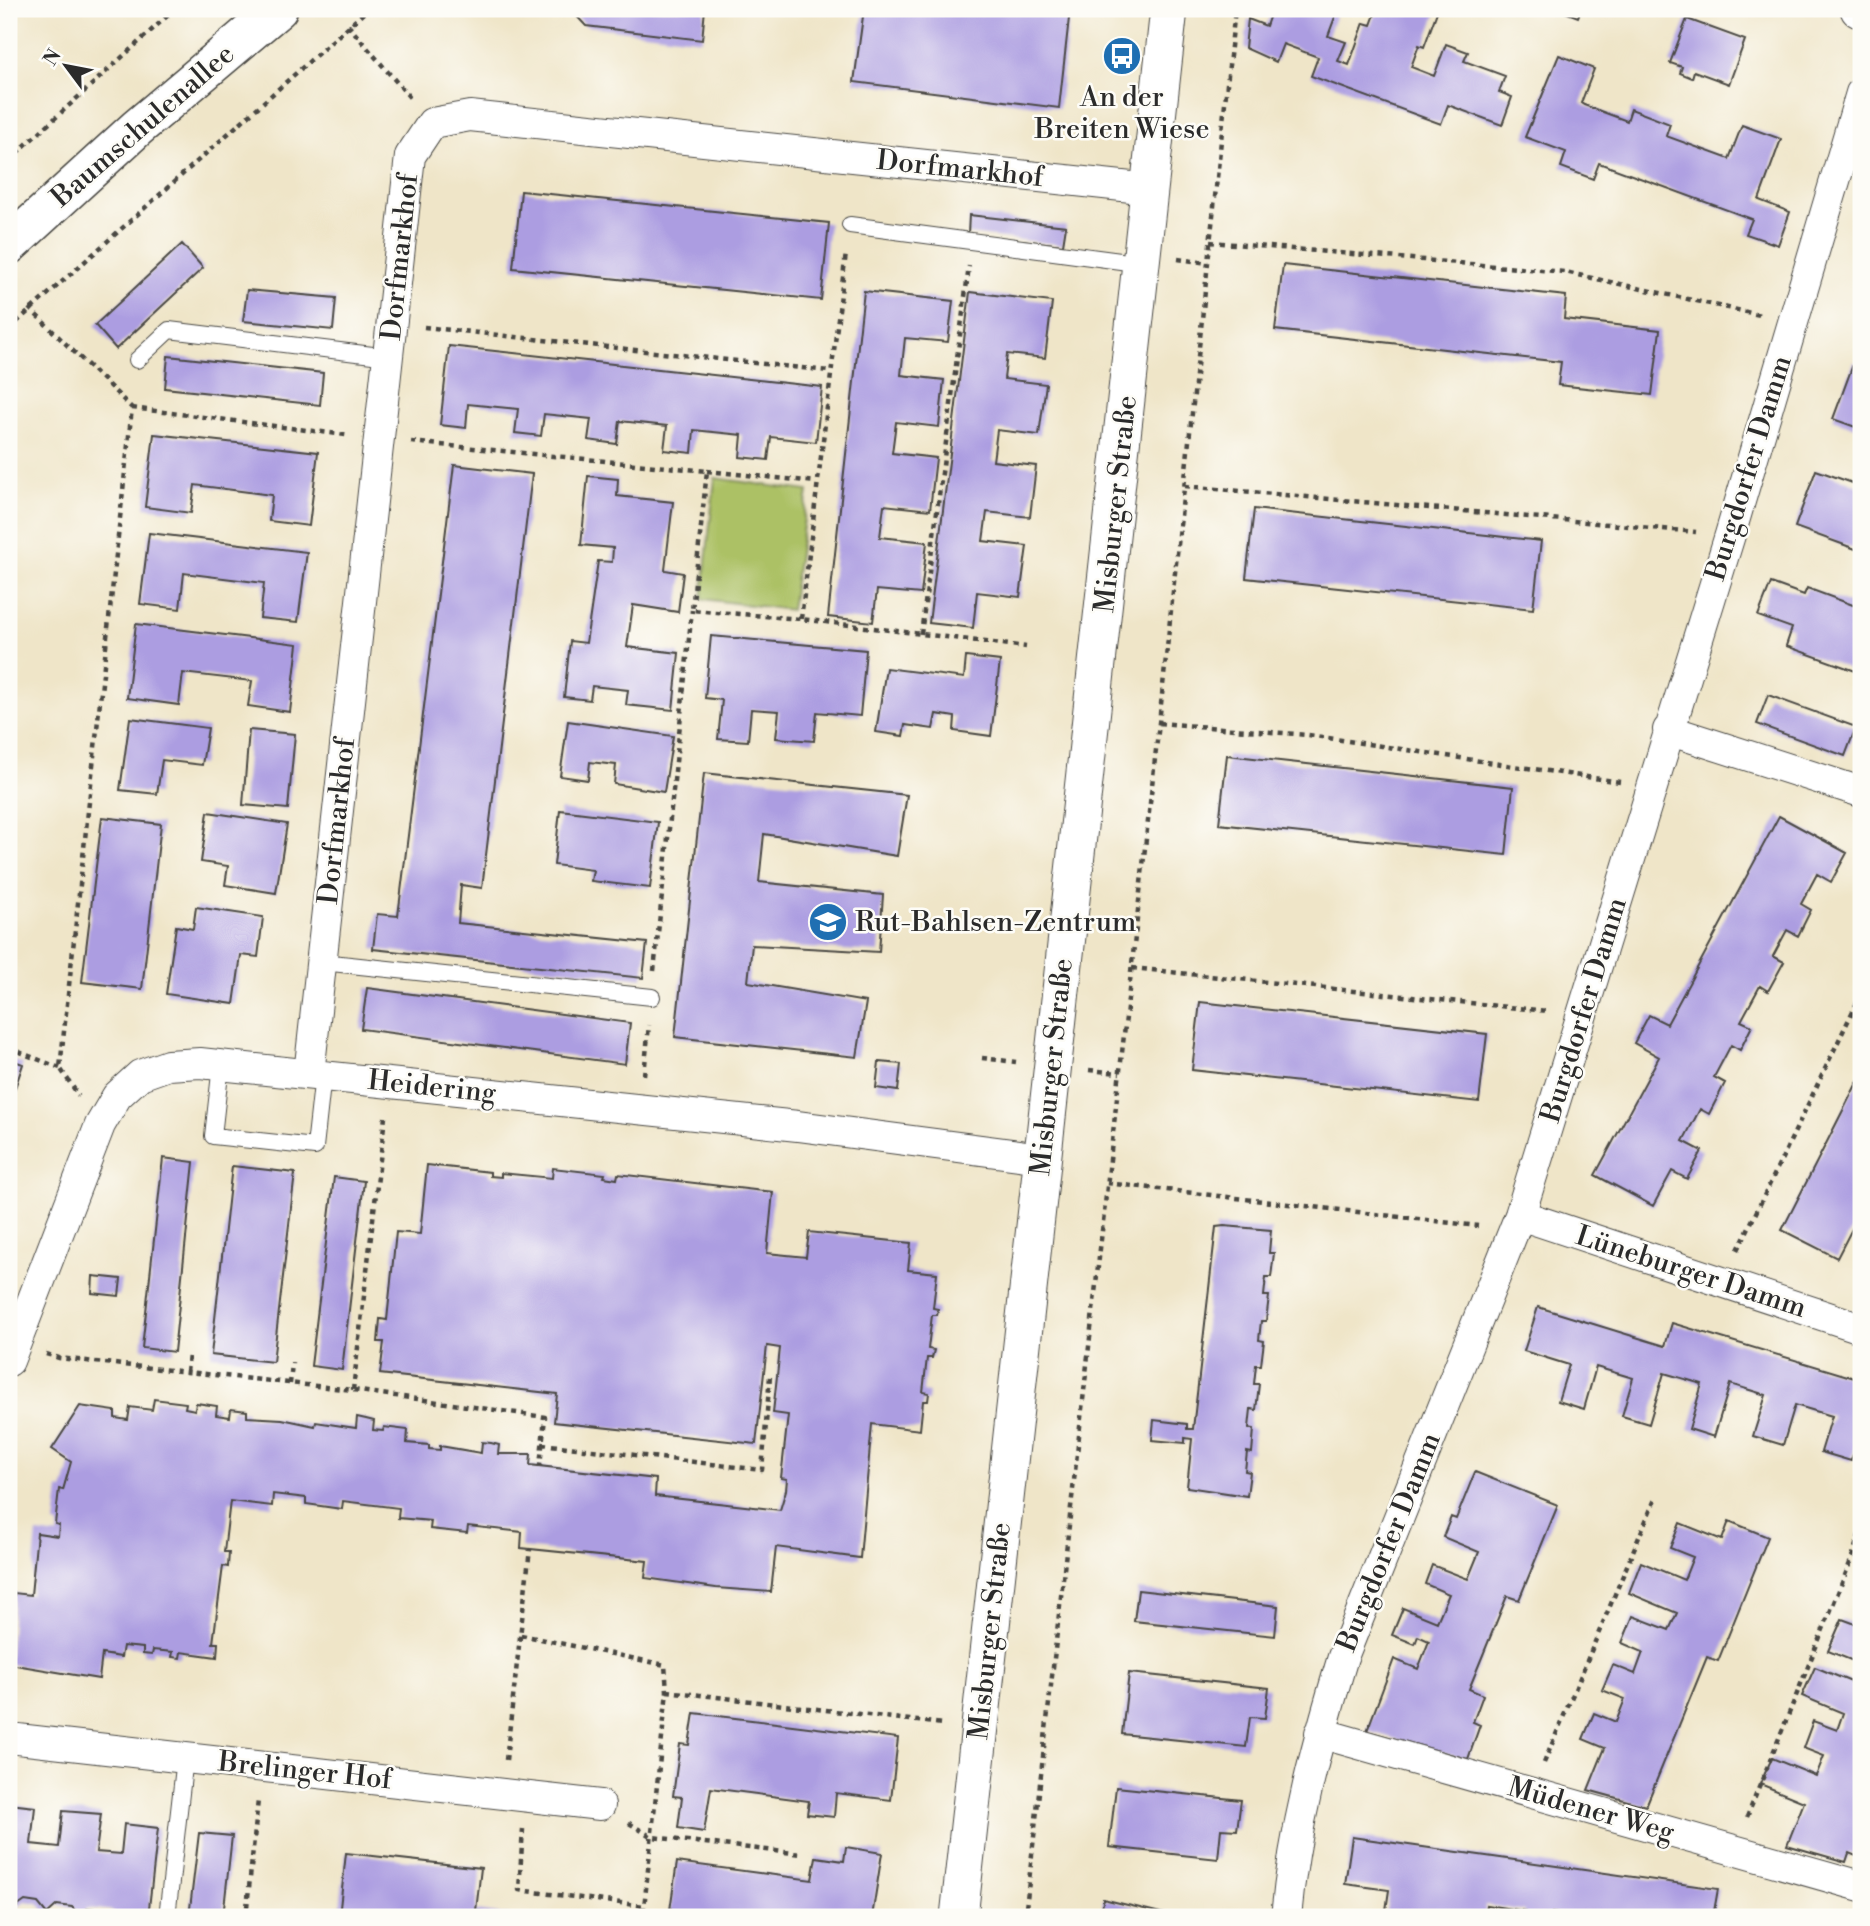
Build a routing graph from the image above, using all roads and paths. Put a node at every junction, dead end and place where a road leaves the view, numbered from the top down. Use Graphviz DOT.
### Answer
graph roads {
  1 [pos="175,9"];
  2 [pos="278,9"];
  3 [pos="368,9"];
  4 [pos="1169,9"];
  5 [pos="1235,9"];
  6 [pos="348,25"];
  7 [pos="1861,93"];
  8 [pos="432,123"];
  9 [pos="9,160"];
  10 [pos="1150,189"];
  11 [pos="850,225"];
  12 [pos="972,241"];
  13 [pos="1210,242"];
  14 [pos="9,244"];
  15 [pos="1143,264"];
  16 [pos="29,308"];
  17 [pos="392,323"];
  18 [pos="1793,323"];
  19 [pos="9,329"];
  20 [pos="389,357"];
  21 [pos="137,360"];
  22 [pos="829,370"];
  23 [pos="132,408"];
  24 [pos="379,439"];
  25 [pos="707,471"];
  26 [pos="816,482"];
  27 [pos="1185,486"];
  28 [pos="1730,535"];
  29 [pos="692,610"];
  30 [pos="800,619"];
  31 [pos="921,634"];
  32 [pos="1026,647"];
  33 [pos="1159,723"];
  34 [pos="1668,730"];
  35 [pos="1652,786"];
  36 [pos="1861,792"];
  37 [pos="322,962"];
  38 [pos="1132,968"];
  39 [pos="1861,994"];
  40 [pos="652,997"];
  41 [pos="1583,1014"];
  42 [pos="9,1048"];
  43 [pos="982,1058"];
  44 [pos="1023,1063"];
  45 [pos="221,1065"];
  46 [pos="60,1069"];
  47 [pos="1081,1070"];
  48 [pos="1120,1073"];
  49 [pos="316,1074"];
  50 [pos="389,1083"];
  51 [pos="640,1109"];
  52 [pos="100,1125"];
  53 [pos="1042,1158"];
  54 [pos="1107,1183"];
  55 [pos="1520,1215"];
  56 [pos="1722,1282"];
  57 [pos="1861,1328"];
  58 [pos="12,1352"];
  59 [pos="189,1354"];
  60 [pos="292,1363"];
  61 [pos="187,1372"];
  62 [pos="770,1376"];
  63 [pos="290,1384"];
  64 [pos="353,1390"];
  65 [pos="542,1444"];
  66 [pos="540,1466"];
  67 [pos="1655,1499"];
  68 [pos="1861,1528"];
  69 [pos="530,1549"];
  70 [pos="521,1635"];
  71 [pos="667,1691"];
  72 [pos="943,1724"];
  73 [pos="1320,1733"];
  74 [pos="9,1738"];
  75 [pos="185,1758"];
  76 [pos="261,1767"];
  77 [pos="503,1791"];
  78 [pos="1531,1793"];
  79 [pos="600,1805"];
  80 [pos="652,1837"];
  81 [pos="1734,1850"];
  82 [pos="802,1854"];
  83 [pos="1861,1886"];
  84 [pos="645,1906"];
  85 [pos="167,1917"];
  86 [pos="246,1917"];
  87 [pos="643,1917"];
  88 [pos="959,1917"];
  89 [pos="1026,1917"];
  90 [pos="1286,1917"];
  1 -- 9 [label="path"];
  2 -- 14 [label="main road, Baumschulenallee"];
  3 -- 6 [label="path"];
  4 -- 10 [label="street, Misburger Straße"];
  5 -- 13 [label="path"];
  6 -- 8 [label="path"];
  6 -- 16 [label="path"];
  7 -- 18 [label="street, Burgdorfer Damm"];
  8 -- 10 [label="street, Dorfmarkhof"];
  8 -- 17 [label="street, Dorfmarkhof"];
  10 -- 15 [label="street, Misburger Straße"];
  11 -- 12 [label="lane"];
  11 -- 22 [label="path"];
  12 -- 15 [label="lane"];
  12 -- 31 [label="path"];
  13 -- 18 [label="path"];
  13 -- 27 [label="path"];
  15 -- 53 [label="street, Misburger Straße"];
  16 -- 19 [label="path"];
  16 -- 23 [label="path"];
  17 -- 20 [label="street, Dorfmarkhof"];
  17 -- 22 [label="path"];
  18 -- 28 [label="street, Burgdorfer Damm"];
  20 -- 21 [label="lane"];
  20 -- 24 [label="street, Dorfmarkhof"];
  22 -- 26 [label="path"];
  23 -- 24 [label="path"];
  23 -- 46 [label="path"];
  24 -- 25 [label="path"];
  24 -- 37 [label="street, Dorfmarkhof"];
  25 -- 26 [label="path"];
  25 -- 29 [label="path"];
  26 -- 30 [label="path"];
  27 -- 28 [label="path"];
  27 -- 33 [label="path"];
  28 -- 34 [label="street, Burgdorfer Damm"];
  29 -- 30 [label="path"];
  29 -- 40 [label="path"];
  30 -- 31 [label="path"];
  31 -- 32 [label="path"];
  33 -- 35 [label="path"];
  33 -- 38 [label="path"];
  34 -- 35 [label="street, Burgdorfer Damm"];
  34 -- 36 [label="street"];
  35 -- 41 [label="street, Burgdorfer Damm"];
  37 -- 40 [label="lane"];
  37 -- 49 [label="street, Dorfmarkhof"];
  38 -- 41 [label="path"];
  38 -- 48 [label="path"];
  39 -- 56 [label="path"];
  40 -- 51 [label="path"];
  41 -- 55 [label="street, Burgdorfer Damm"];
  42 -- 46 [label="path"];
  43 -- 44 [label="path"];
  45 -- 49 [label="street, Heidering"];
  45 -- 49 [label="lane"];
  45 -- 52 [label="street, Heidering"];
  46 -- 52 [label="path"];
  47 -- 48 [label="path"];
  48 -- 54 [label="path"];
  49 -- 50 [label="street, Heidering"];
  50 -- 51 [label="street, Heidering"];
  50 -- 64 [label="path"];
  51 -- 53 [label="street, Heidering"];
  52 -- 58 [label="street, Heidering"];
  53 -- 88 [label="street, Misburger Straße"];
  54 -- 55 [label="path"];
  54 -- 89 [label="path"];
  55 -- 56 [label="street, Lüneburger Damm"];
  55 -- 73 [label="street, Burgdorfer Damm"];
  56 -- 57 [label="street, Lüneburger Damm"];
  58 -- 61 [label="path"];
  59 -- 61 [label="path"];
  60 -- 63 [label="path"];
  61 -- 63 [label="path"];
  62 -- 65 [label="path"];
  63 -- 64 [label="path"];
  64 -- 65 [label="path"];
  65 -- 66 [label="path"];
  67 -- 78 [label="path"];
  68 -- 81 [label="path"];
  69 -- 70 [label="path"];
  70 -- 71 [label="path"];
  70 -- 77 [label="path"];
  71 -- 72 [label="path"];
  71 -- 80 [label="path"];
  73 -- 78 [label="street, Müdener Weg"];
  73 -- 90 [label="street, Burgdorfer Damm"];
  74 -- 75 [label="street, Brelinger Hof"];
  75 -- 76 [label="street, Brelinger Hof"];
  75 -- 85 [label="lane"];
  76 -- 77 [label="street, Brelinger Hof"];
  76 -- 86 [label="path"];
  77 -- 79 [label="street, Brelinger Hof"];
  77 -- 84 [label="path"];
  78 -- 81 [label="street, Müdener Weg"];
  80 -- 82 [label="path"];
  80 -- 84 [label="path"];
  81 -- 83 [label="street, Müdener Weg"];
  84 -- 87 [label="path"];
}
